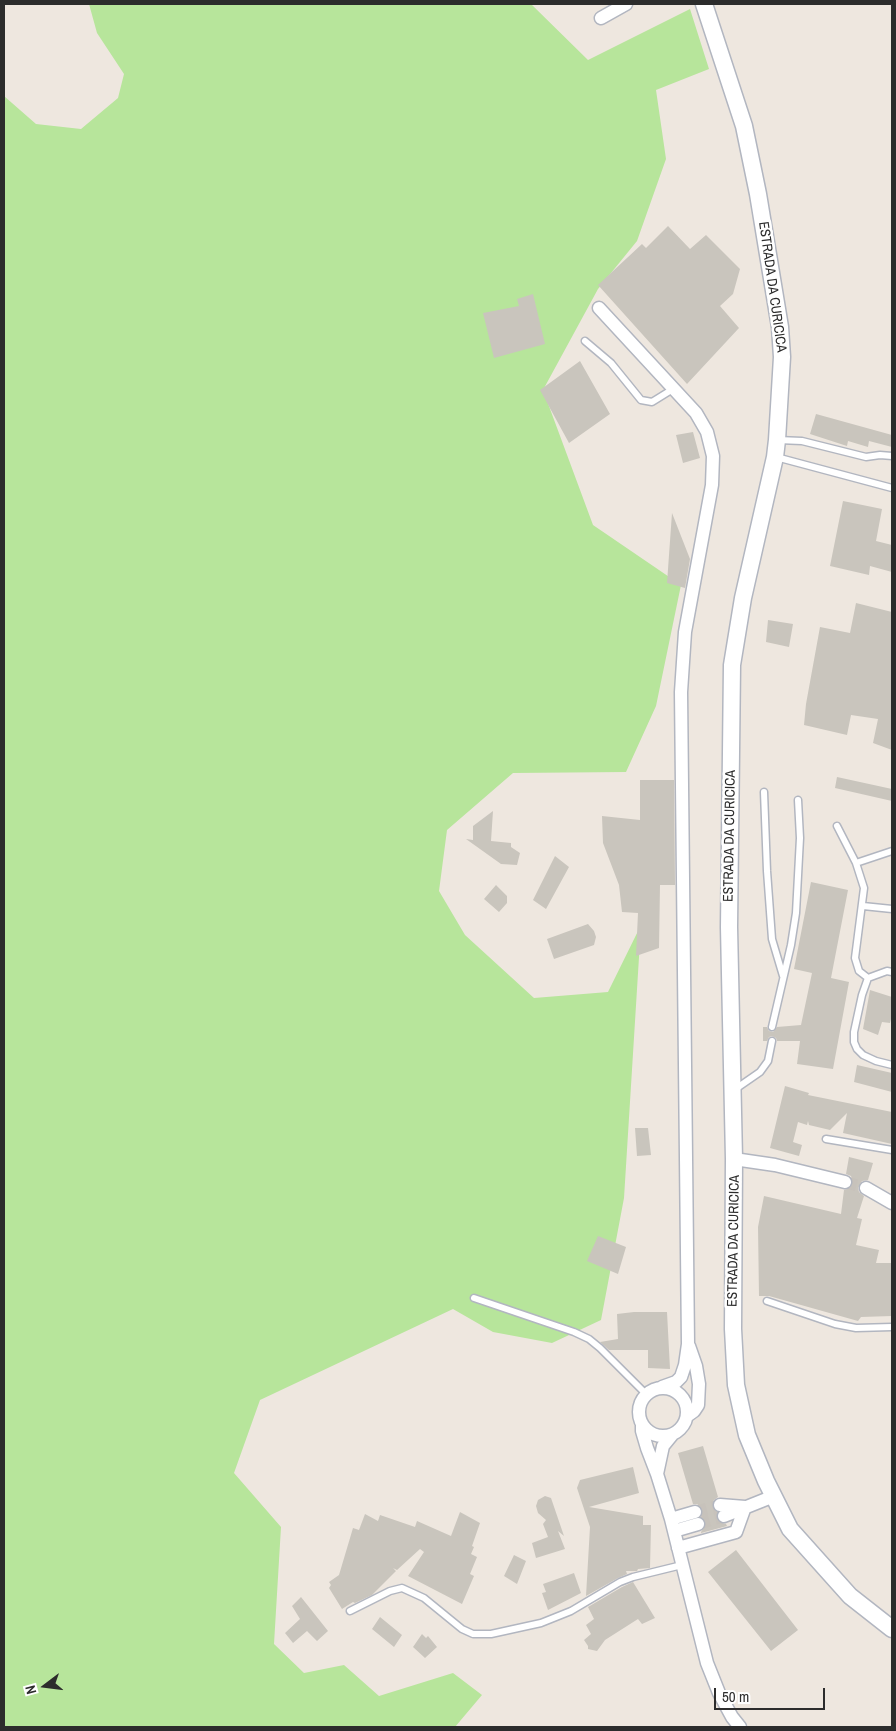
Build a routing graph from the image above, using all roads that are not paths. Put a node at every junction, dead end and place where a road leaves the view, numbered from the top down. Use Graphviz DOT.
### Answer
graph roads {
  1 [pos="626,4"];
  2 [pos="704,4"];
  3 [pos="601,18"];
  4 [pos="599,308"];
  5 [pos="585,341"];
  6 [pos="673,389"];
  7 [pos="777,440"];
  8 [pos="892,456"];
  9 [pos="774,457"];
  10 [pos="892,488"];
  11 [pos="764,792"];
  12 [pos="798,800"];
  13 [pos="838,826"];
  14 [pos="892,851"];
  15 [pos="856,863"];
  16 [pos="863,906"];
  17 [pos="892,909"];
  18 [pos="892,972"];
  19 [pos="783,977"];
  20 [pos="868,978"];
  21 [pos="772,1027"];
  22 [pos="772,1041"];
  23 [pos="892,1065"];
  24 [pos="733,1090"];
  25 [pos="826,1139"];
  26 [pos="892,1150"];
  27 [pos="734,1159"];
  28 [pos="845,1182"];
  29 [pos="866,1188"];
  30 [pos="892,1202"];
  31 [pos="474,1298"];
  32 [pos="767,1301"];
  33 [pos="892,1327"];
  34 [pos="688,1344"];
  35 [pos="662,1387"];
  36 [pos="646,1394"];
  37 [pos="687,1416"];
  38 [pos="642,1425"];
  39 [pos="672,1435"];
  40 [pos="657,1474"];
  41 [pos="774,1496"];
  42 [pos="745,1508"];
  43 [pos="722,1510"];
  44 [pos="697,1518"];
  45 [pos="672,1525"];
  46 [pos="678,1548"];
  47 [pos="682,1565"];
  48 [pos="350,1611"];
  49 [pos="892,1629"];
  50 [pos="740,1727"];
  1 -- 3 [label="street"];
  2 -- 7 [label="street, ESTRADA DA CURICICA"];
  4 -- 6 [label="street"];
  5 -- 6 [label="lane"];
  6 -- 34 [label="street"];
  7 -- 8 [label="lane"];
  7 -- 9 [label="street, ESTRADA DA CURICICA"];
  9 -- 10 [label="lane"];
  9 -- 24 [label="street, ESTRADA DA CURICICA"];
  11 -- 19 [label="lane"];
  12 -- 19 [label="lane"];
  13 -- 15 [label="lane"];
  14 -- 15 [label="lane"];
  15 -- 16 [label="lane"];
  16 -- 17 [label="lane"];
  16 -- 20 [label="lane"];
  18 -- 20 [label="lane"];
  19 -- 21 [label="lane"];
  20 -- 23 [label="lane"];
  22 -- 24 [label="lane"];
  24 -- 27 [label="street, ESTRADA DA CURICICA"];
  25 -- 26 [label="lane"];
  27 -- 28 [label="street"];
  27 -- 41 [label="street, ESTRADA DA CURICICA"];
  29 -- 30 [label="street"];
  31 -- 36 [label="lane"];
  32 -- 33 [label="lane"];
  34 -- 35 [label="street"];
  34 -- 37 [label="street"];
  35 -- 36 [label="street"];
  35 -- 37 [label="street"];
  36 -- 38 [label="street"];
  37 -- 39 [label="street"];
  38 -- 39 [label="street"];
  38 -- 40 [label="street"];
  39 -- 40 [label="street"];
  40 -- 45 [label="street"];
  41 -- 42 [label="street"];
  41 -- 49 [label="street, ESTRADA DA CURICICA"];
  42 -- 43 [label="street"];
  42 -- 46 [label="street"];
  44 -- 45 [label="street"];
  45 -- 46 [label="street"];
  46 -- 47 [label="street"];
  47 -- 48 [label="lane"];
  47 -- 50 [label="street"];
}
